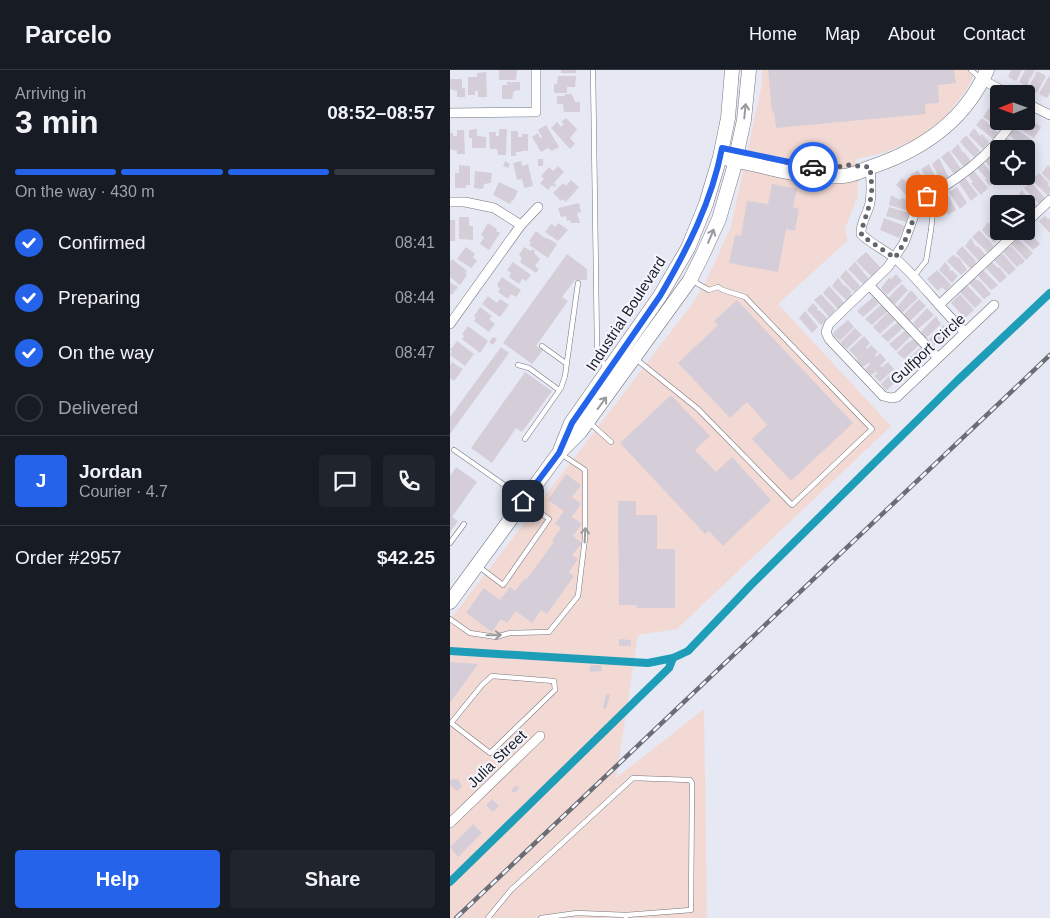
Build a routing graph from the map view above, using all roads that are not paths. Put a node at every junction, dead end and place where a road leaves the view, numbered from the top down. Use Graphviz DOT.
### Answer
graph roads {
  1 [pos="536,70"];
  2 [pos="593,70"];
  3 [pos="732,70"];
  4 [pos="749,70"];
  5 [pos="971,70"];
  6 [pos="985,75"];
  7 [pos="997,85"];
  8 [pos="1035,108"];
  9 [pos="450,112"];
  10 [pos="1050,115"];
  11 [pos="1007,130"];
  12 [pos="721,153"];
  13 [pos="737,156"];
  14 [pos="870,167"];
  15 [pos="927,196"];
  16 [pos="1050,200"];
  17 [pos="450,202"];
  18 [pos="538,207"];
  19 [pos="1035,214"];
  20 [pos="520,224"];
  21 [pos="1009,240"];
  22 [pos="895,258"];
  23 [pos="913,277"];
  24 [pos="690,280"];
  25 [pos="578,283"];
  26 [pos="870,286"];
  27 [pos="940,305"];
  28 [pos="994,305"];
  29 [pos="450,324"];
  30 [pos="965,332"];
  31 [pos="542,346"];
  32 [pos="629,353"];
  33 [pos="938,358"];
  34 [pos="567,364"];
  35 [pos="518,365"];
  36 [pos="608,371"];
  37 [pos="560,390"];
  38 [pos="588,421"];
  39 [pos="525,439"];
  40 [pos="611,442"];
  41 [pos="454,450"];
  42 [pos="559,453"];
  43 [pos="523,500"];
  44 [pos="464,524"];
  45 [pos="450,543"];
  46 [pos="477,565"];
  47 [pos="450,602"];
  48 [pos="450,619"];
  49 [pos="451,723"];
  50 [pos="540,736"];
  51 [pos="450,823"];
  52 [pos="495,912"];
  53 [pos="626,916"];
  54 [pos="488,918"];
  55 [pos="498,918"];
  56 [pos="541,918"];
  1 -- 9 [label="street"];
  2 -- 36 [label="lane"];
  3 -- 12 [label="main road, Industrial Boulevard"];
  13 -- 4 [label="main road, Industrial Boulevard, one-way"];
  5 -- 6 [label="lane"];
  6 -- 7 [label="street"];
  6 -- 14 [label="main road"];
  8 -- 10 [label="street"];
  11 -- 15 [label="street"];
  12 -- 13 [label="main road"];
  12 -- 32 [label="main road, Industrial Boulevard"];
  13 -- 14 [label="main road"];
  24 -- 13 [label="main road, Industrial Boulevard, one-way"];
  14 -- 22 [label="street"];
  15 -- 22 [label="street, Gulfport Circle"];
  15 -- 23 [label="lane"];
  16 -- 19 [label="street"];
  17 -- 20 [label="street"];
  18 -- 20 [label="street"];
  20 -- 29 [label="street"];
  21 -- 27 [label="street"];
  22 -- 23 [label="street"];
  22 -- 26 [label="street, Gulfport Circle"];
  23 -- 27 [label="street"];
  24 -- 32 [label="main road, Industrial Boulevard"];
  24 -- 32 [label="lane"];
  25 -- 34 [label="lane"];
  26 -- 33 [label="street"];
  26 -- 33 [label="street, Gulfport Circle"];
  27 -- 30 [label="street"];
  28 -- 30 [label="street, Gulfport Circle"];
  30 -- 33 [label="street, Gulfport Circle"];
  31 -- 34 [label="lane"];
  32 -- 36 [label="main road, Industrial Boulevard"];
  38 -- 32 [label="main road, Industrial Boulevard, one-way"];
  34 -- 37 [label="lane"];
  35 -- 37 [label="lane"];
  36 -- 42 [label="main road, Industrial Boulevard"];
  37 -- 39 [label="lane"];
  38 -- 40 [label="lane"];
  38 -- 42 [label="main road, Industrial Boulevard"];
  41 -- 43 [label="lane"];
  42 -- 43 [label="main road, Industrial Boulevard"];
  48 -- 42 [label="lane, one-way"];
  43 -- 46 [label="main road, Industrial Boulevard"];
  43 -- 46 [label="lane"];
  44 -- 45 [label="lane"];
  46 -- 47 [label="main road, Industrial Boulevard"];
  49 -- 49 [label="lane"];
  50 -- 51 [label="street, Julia Street"];
  52 -- 53 [label="lane"];
  52 -- 54 [label="lane"];
  52 -- 55 [label="lane"];
  53 -- 56 [label="lane"];
}
